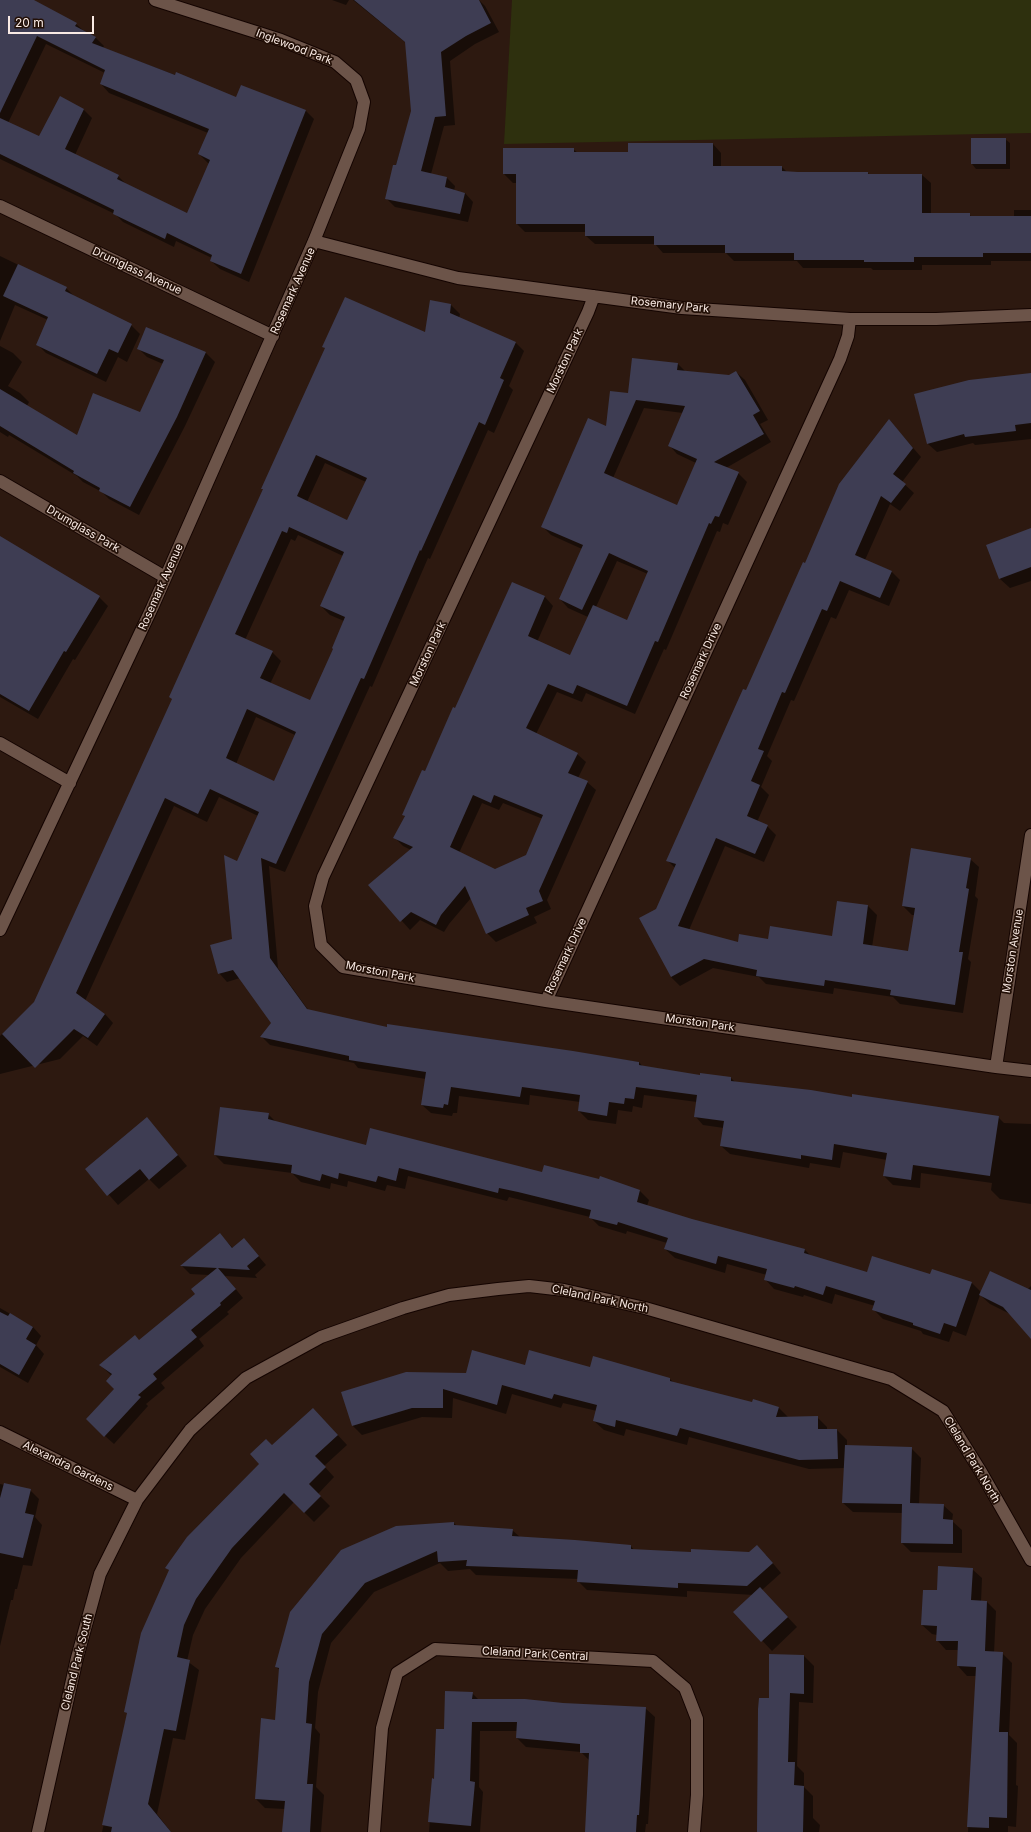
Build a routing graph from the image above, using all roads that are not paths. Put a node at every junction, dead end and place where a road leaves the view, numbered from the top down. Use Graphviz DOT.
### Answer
graph roads {
  1 [pos="155,0"];
  2 [pos="0,206"];
  3 [pos="314,241"];
  4 [pos="594,296"];
  5 [pos="1031,315"];
  6 [pos="850,319"];
  7 [pos="273,336"];
  8 [pos="0,481"];
  9 [pos="165,577"];
  10 [pos="0,743"];
  11 [pos="70,783"];
  12 [pos="1031,835"];
  13 [pos="0,930"];
  14 [pos="546,1001"];
  15 [pos="996,1067"];
  16 [pos="1031,1071"];
  17 [pos="0,1432"];
  18 [pos="137,1500"];
  19 [pos="1031,1560"];
  20 [pos="38,1832"];
  21 [pos="374,1832"];
  22 [pos="694,1832"];
  1 -- 3 [label="street, Inglewood Park"];
  2 -- 7 [label="street, Drumglass Avenue"];
  3 -- 4 [label="street, Rosemary Park"];
  3 -- 7 [label="street, Rosemark Avenue"];
  4 -- 6 [label="street, Rosemary Park"];
  4 -- 14 [label="street, Morston Park"];
  5 -- 6 [label="street, Rosemary Park"];
  6 -- 14 [label="street, Rosemark Drive"];
  7 -- 9 [label="street, Rosemark Avenue"];
  8 -- 9 [label="street, Drumglass Park"];
  9 -- 11 [label="street, Rosemark Avenue"];
  10 -- 11 [label="street"];
  11 -- 13 [label="street, Rosemark Avenue"];
  12 -- 15 [label="street, Morston Avenue"];
  14 -- 15 [label="street, Morston Park"];
  15 -- 16 [label="street, Morston Park"];
  17 -- 18 [label="street, Alexandra Gardens"];
  18 -- 19 [label="street, Cleland Park North"];
  18 -- 20 [label="street, Cleland Park South"];
  21 -- 22 [label="street, Cleland Park Central"];
}
